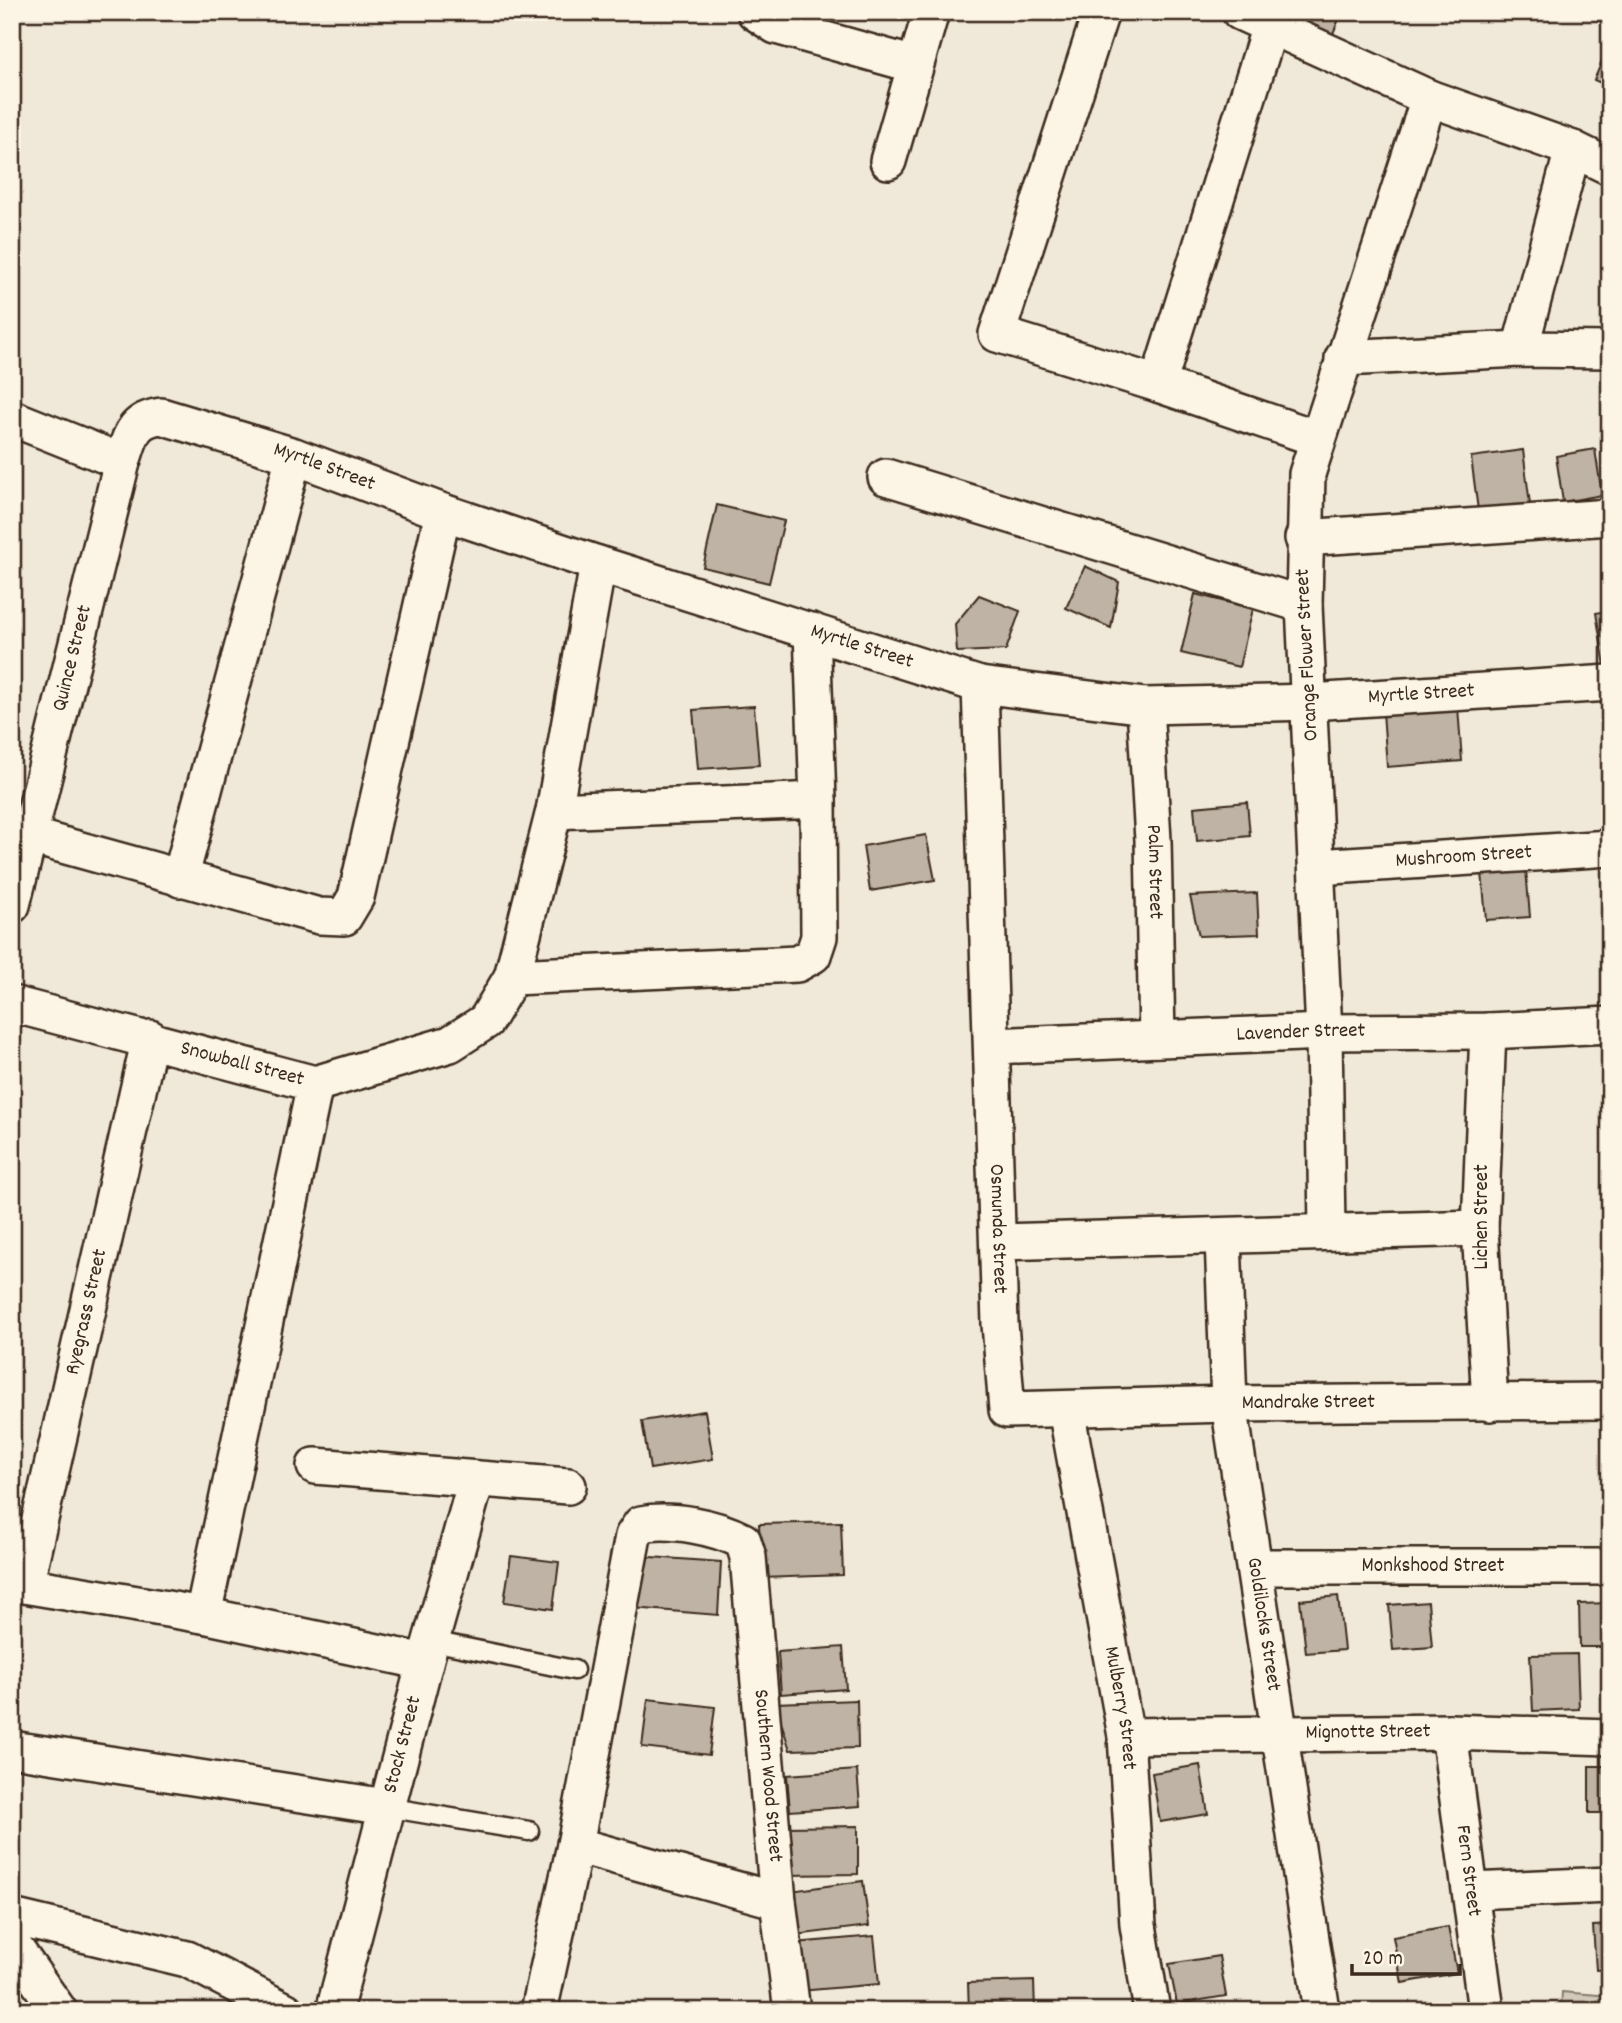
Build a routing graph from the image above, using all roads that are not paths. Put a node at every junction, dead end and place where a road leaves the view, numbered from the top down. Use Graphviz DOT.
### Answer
graph roads {
  1 [pos="755,12"];
  2 [pos="931,12"];
  3 [pos="1101,12"];
  4 [pos="1255,19"];
  5 [pos="915,65"];
  6 [pos="1429,98"];
  7 [pos="1573,149"];
  8 [pos="888,161"];
  9 [pos="1610,167"];
  10 [pos="1520,349"];
  11 [pos="1610,350"];
  12 [pos="1343,358"];
  13 [pos="1158,384"];
  14 [pos="12,418"];
  15 [pos="144,418"];
  16 [pos="1316,438"];
  17 [pos="294,456"];
  18 [pos="122,462"];
  19 [pos="886,477"];
  20 [pos="443,512"];
  21 [pos="1610,517"];
  22 [pos="1303,538"];
  23 [pos="598,564"];
  24 [pos="1304,605"];
  25 [pos="812,631"];
  26 [pos="1610,683"];
  27 [pos="980,685"];
  28 [pos="1310,702"];
  29 [pos="1145,706"];
  30 [pos="818,800"];
  31 [pos="554,811"];
  32 [pos="20,833"];
  33 [pos="1610,848"];
  34 [pos="1317,867"];
  35 [pos="180,879"];
  36 [pos="12,905"];
  37 [pos="512,977"];
  38 [pos="12,1004"];
  39 [pos="1610,1026"];
  40 [pos="1488,1031"];
  41 [pos="1324,1032"];
  42 [pos="150,1038"];
  43 [pos="1157,1039"];
  44 [pos="993,1046"];
  45 [pos="315,1084"];
  46 [pos="1480,1227"];
  47 [pos="1327,1232"];
  48 [pos="1223,1237"];
  49 [pos="998,1242"];
  50 [pos="1610,1401"];
  51 [pos="1490,1403"];
  52 [pos="1228,1404"];
  53 [pos="1066,1409"];
  54 [pos="1007,1410"];
  55 [pos="316,1466"];
  56 [pos="476,1482"];
  57 [pos="568,1486"];
  58 [pos="1256,1567"];
  59 [pos="1610,1567"];
  60 [pos="19,1584"];
  61 [pos="203,1615"];
  62 [pos="429,1651"];
  63 [pos="574,1670"];
  64 [pos="1449,1732"];
  65 [pos="1282,1734"];
  66 [pos="1125,1736"];
  67 [pos="1610,1737"];
  68 [pos="12,1749"];
  69 [pos="386,1807"];
  70 [pos="529,1832"];
  71 [pos="575,1845"];
  72 [pos="1610,1885"];
  73 [pos="1471,1891"];
  74 [pos="778,1901"];
  75 [pos="12,1917"];
  76 [pos="12,1944"];
  77 [pos="59,2011"];
  78 [pos="286,2011"];
  79 [pos="334,2011"];
  80 [pos="539,2011"];
  81 [pos="792,2011"];
  82 [pos="1152,2011"];
  83 [pos="1322,2011"];
  84 [pos="1486,2011"];
  1 -- 5 [label="street"];
  2 -- 5 [label="street"];
  3 -- 13 [label="street"];
  4 -- 6 [label="street"];
  4 -- 13 [label="street"];
  5 -- 8 [label="street"];
  6 -- 7 [label="street"];
  6 -- 12 [label="street, Orange Flower Street"];
  7 -- 9 [label="street"];
  7 -- 10 [label="street"];
  10 -- 11 [label="street"];
  10 -- 12 [label="street"];
  12 -- 16 [label="street, Orange Flower Street"];
  13 -- 16 [label="street"];
  14 -- 18 [label="street"];
  15 -- 17 [label="street, Myrtle Street"];
  15 -- 18 [label="street, Quince Street"];
  16 -- 22 [label="street, Orange Flower Street"];
  17 -- 20 [label="street, Myrtle Street"];
  17 -- 35 [label="street"];
  18 -- 32 [label="street, Quince Street"];
  19 -- 24 [label="street"];
  20 -- 23 [label="street, Myrtle Street"];
  20 -- 35 [label="street"];
  21 -- 22 [label="street"];
  22 -- 24 [label="street, Orange Flower Street"];
  23 -- 25 [label="street, Myrtle Street"];
  23 -- 31 [label="street"];
  24 -- 28 [label="street, Orange Flower Street"];
  25 -- 27 [label="street, Myrtle Street"];
  25 -- 30 [label="street"];
  26 -- 28 [label="street, Myrtle Street"];
  27 -- 29 [label="street, Myrtle Street"];
  27 -- 44 [label="street, Osmunda Street"];
  28 -- 29 [label="street, Myrtle Street"];
  28 -- 34 [label="street, Orange Flower Street"];
  29 -- 43 [label="street, Palm Street"];
  30 -- 31 [label="street"];
  30 -- 37 [label="street"];
  31 -- 37 [label="street"];
  32 -- 35 [label="street"];
  32 -- 36 [label="street, Quince Street"];
  33 -- 34 [label="street, Mushroom Street"];
  34 -- 41 [label="street, Orange Flower Street"];
  37 -- 45 [label="street, Snowball Street"];
  38 -- 42 [label="street, Snowball Street"];
  39 -- 40 [label="street, Lavender Street"];
  40 -- 41 [label="street, Lavender Street"];
  40 -- 46 [label="street, Lichen Street"];
  41 -- 43 [label="street, Lavender Street"];
  41 -- 47 [label="street, Orange Flower Street"];
  42 -- 45 [label="street, Snowball Street"];
  42 -- 60 [label="street, Ryegrass Street"];
  43 -- 44 [label="street, Lavender Street"];
  44 -- 49 [label="street, Osmunda Street"];
  45 -- 61 [label="street"];
  46 -- 47 [label="street"];
  46 -- 51 [label="street, Lichen Street"];
  47 -- 48 [label="street"];
  48 -- 49 [label="street"];
  48 -- 52 [label="street, Goldilocks Street"];
  49 -- 54 [label="street, Osmunda Street"];
  50 -- 51 [label="street, Mandrake Street"];
  51 -- 52 [label="street, Mandrake Street"];
  52 -- 53 [label="street, Mandrake Street"];
  52 -- 58 [label="street, Goldilocks Street"];
  53 -- 54 [label="street, Mandrake Street"];
  53 -- 66 [label="street, Mulberry Street"];
  55 -- 56 [label="street"];
  56 -- 57 [label="street"];
  56 -- 62 [label="street, Stock Street"];
  58 -- 59 [label="street, Monkshood Street"];
  58 -- 65 [label="street, Goldilocks Street"];
  60 -- 61 [label="street"];
  61 -- 62 [label="street"];
  62 -- 63 [label="lane"];
  62 -- 69 [label="street, Stock Street"];
  64 -- 65 [label="street, Mignotte Street"];
  64 -- 67 [label="street, Mignotte Street"];
  64 -- 73 [label="street, Fern Street"];
  65 -- 66 [label="street, Mignotte Street"];
  65 -- 83 [label="street, Goldilocks Street"];
  66 -- 82 [label="street, Mulberry Street"];
  68 -- 69 [label="street"];
  69 -- 70 [label="lane"];
  69 -- 79 [label="street, Stock Street"];
  71 -- 74 [label="street"];
  71 -- 74 [label="street, Southern Wood Street"];
  71 -- 80 [label="street"];
  72 -- 73 [label="street"];
  73 -- 84 [label="street, Fern Street"];
  74 -- 81 [label="street, Southern Wood Street"];
  75 -- 78 [label="street"];
  76 -- 77 [label="street"];
}
